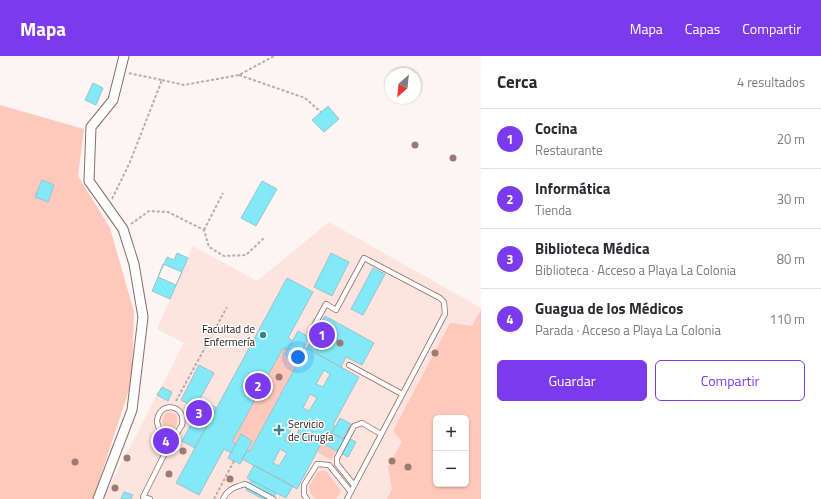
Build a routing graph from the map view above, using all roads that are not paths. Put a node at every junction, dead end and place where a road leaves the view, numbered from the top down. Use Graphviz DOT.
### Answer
graph roads {
  1 [pos="124,56"];
  2 [pos="310,333"];
  3 [pos="349,365"];
  4 [pos="402,394"];
  5 [pos="381,434"];
  6 [pos="166,451"];
  7 [pos="354,485"];
  8 [pos="351,492"];
  9 [pos="98,499"];
  10 [pos="150,499"];
  11 [pos="223,499"];
  12 [pos="273,499"];
  13 [pos="307,499"];
  14 [pos="347,499"];
  1 -- 9 [label="street"];
  2 -- 4 [label="lane"];
  3 -- 4 [label="lane"];
  4 -- 5 [label="lane"];
  5 -- 7 [label="lane"];
  5 -- 7 [label="lane"];
  6 -- 6 [label="lane"];
  6 -- 10 [label="lane"];
  7 -- 8 [label="lane"];
  8 -- 13 [label="lane"];
  8 -- 14 [label="lane"];
  11 -- 12 [label="lane"];
}
